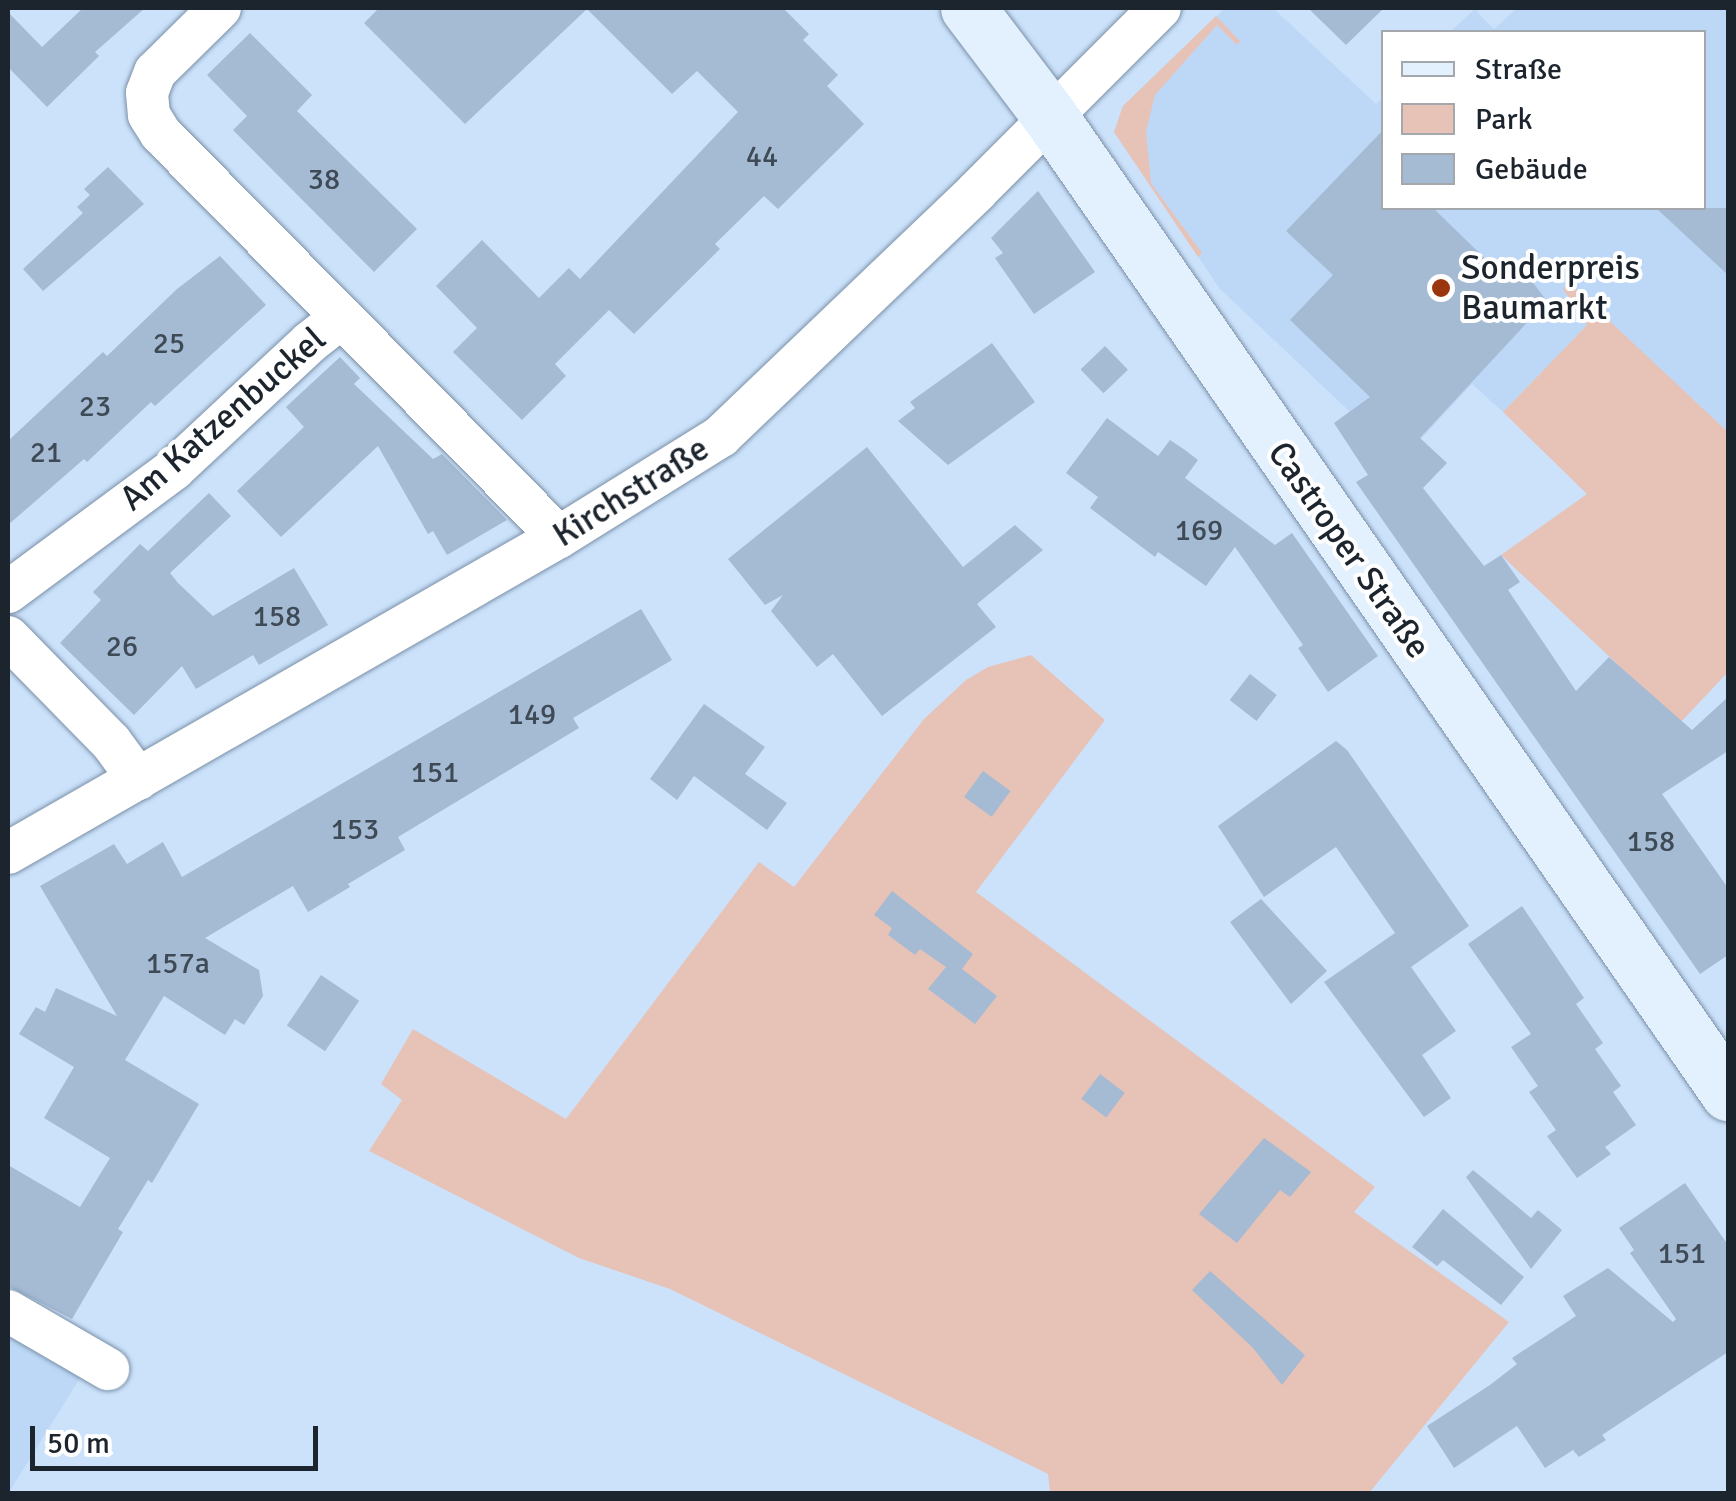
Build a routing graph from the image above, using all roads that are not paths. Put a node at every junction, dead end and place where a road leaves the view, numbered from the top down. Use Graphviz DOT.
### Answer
graph roads {
  1 [pos="220,8"];
  2 [pos="968,8"];
  3 [pos="1160,8"];
  4 [pos="1049,115"];
  5 [pos="342,318"];
  6 [pos="560,538"];
  7 [pos="8,592"];
  8 [pos="8,637"];
  9 [pos="138,779"];
  10 [pos="8,853"];
  11 [pos="1728,1093"];
  12 [pos="8,1311"];
  13 [pos="108,1369"];
  1 -- 5 [label="street, Am Katzenbuckel"];
  2 -- 4 [label="main road, Castroper Straße"];
  3 -- 4 [label="street, Kirchstraße"];
  4 -- 6 [label="street, Kirchstraße"];
  4 -- 11 [label="main road, Castroper Straße"];
  5 -- 6 [label="street, Am Katzenbuckel"];
  5 -- 7 [label="street, Am Katzenbuckel"];
  6 -- 9 [label="street, Kirchstraße"];
  8 -- 9 [label="street"];
  9 -- 10 [label="street, Kirchstraße"];
  12 -- 13 [label="street"];
}
